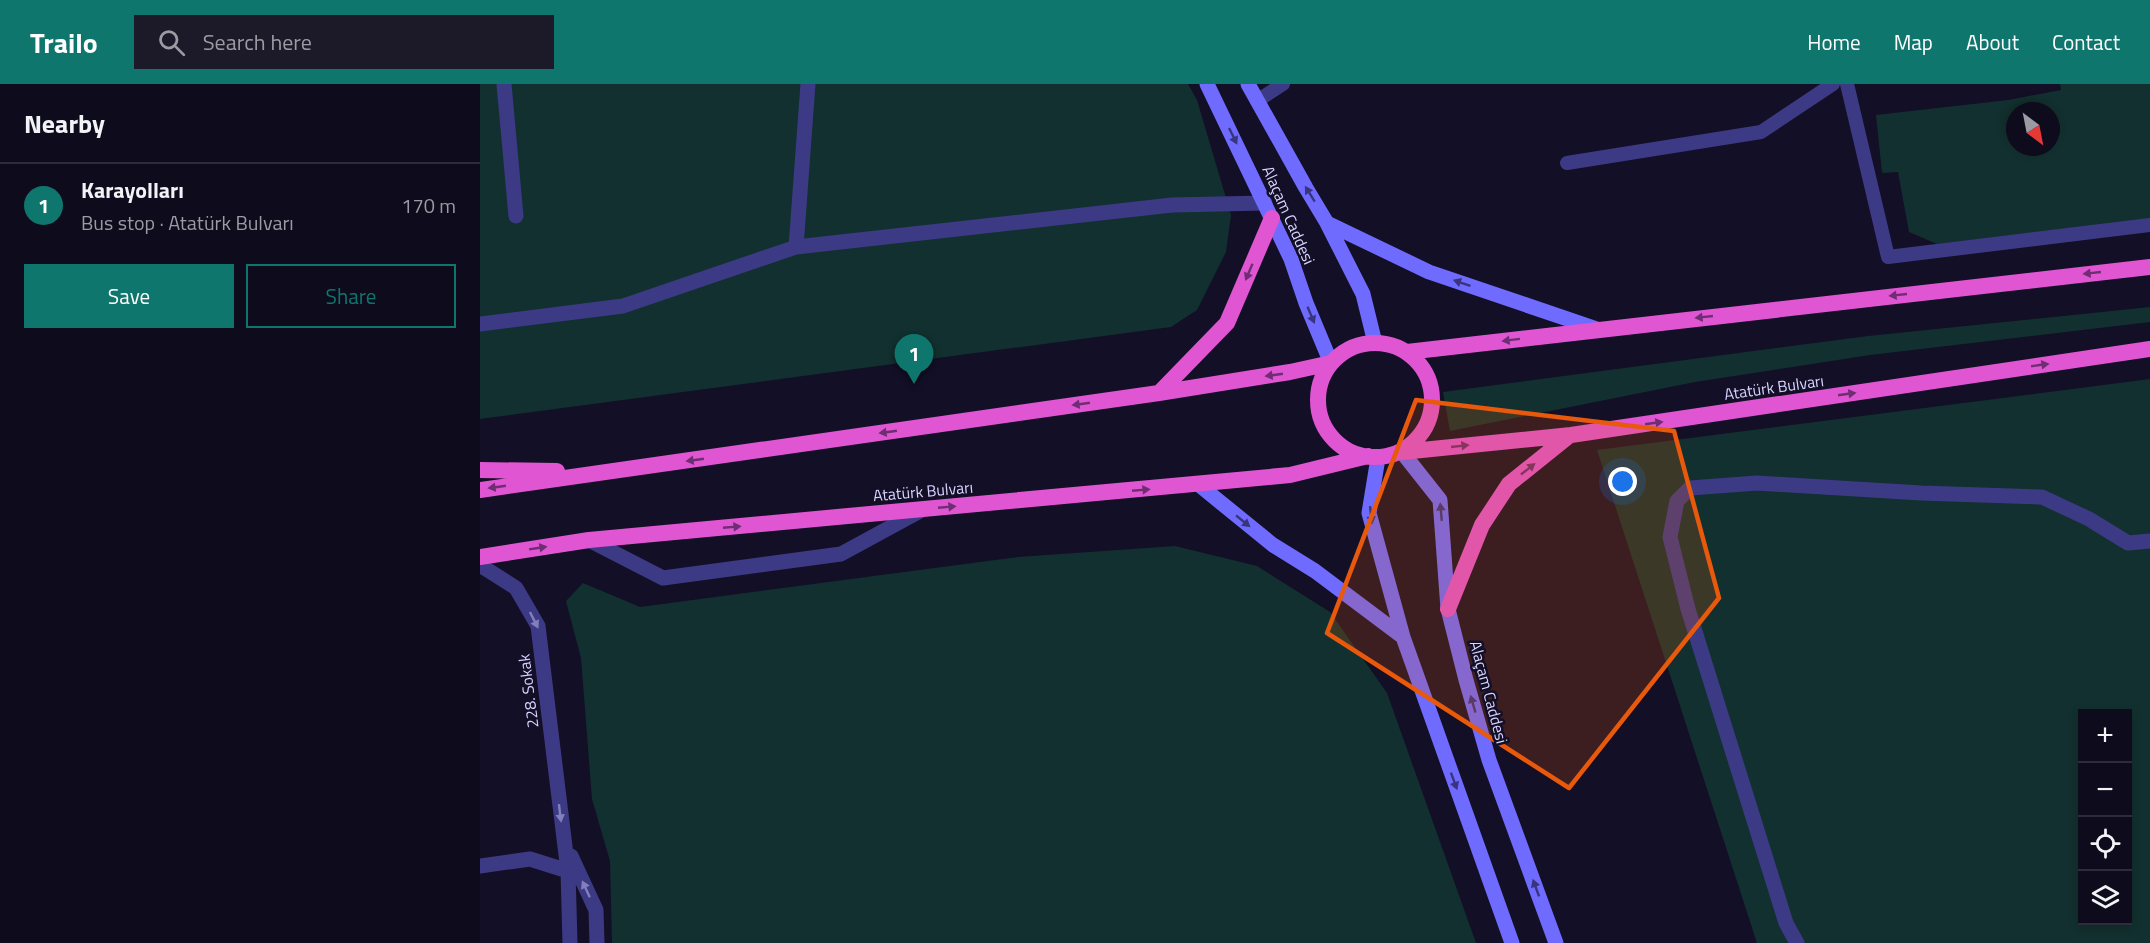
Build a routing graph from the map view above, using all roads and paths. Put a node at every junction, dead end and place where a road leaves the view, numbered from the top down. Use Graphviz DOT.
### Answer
graph roads {
  1 [pos="504,84"];
  2 [pos="808,84"];
  3 [pos="1207,84"];
  4 [pos="1248,84"];
  5 [pos="1283,84"];
  6 [pos="1833,84"];
  7 [pos="1847,84"];
  8 [pos="1257,101"];
  9 [pos="1567,163"];
  10 [pos="1268,211"];
  11 [pos="516,216"];
  12 [pos="1327,223"];
  13 [pos="2150,225"];
  14 [pos="796,247"];
  15 [pos="2150,267"];
  16 [pos="480,324"];
  17 [pos="1597,329"];
  18 [pos="1375,343"];
  19 [pos="2150,349"];
  20 [pos="1407,352"];
  21 [pos="1331,363"];
  22 [pos="1159,393"];
  23 [pos="1571,435"];
  24 [pos="1402,452"];
  25 [pos="1373,457"];
  26 [pos="480,470"];
  27 [pos="618,471"];
  28 [pos="1198,484"];
  29 [pos="480,490"];
  30 [pos="922,510"];
  31 [pos="589,540"];
  32 [pos="2150,541"];
  33 [pos="480,557"];
  34 [pos="480,565"];
  35 [pos="1448,609"];
  36 [pos="1403,637"];
  37 [pos="563,838"];
  38 [pos="480,867"];
  39 [pos="568,871"];
  40 [pos="570,943"];
  41 [pos="597,943"];
  42 [pos="1512,943"];
  43 [pos="1556,943"];
  44 [pos="1797,943"];
  1 -- 11 [label="street"];
  2 -- 14 [label="street"];
  3 -- 10 [label="main road, Alaçam Caddesi, one-way"];
  4 -- 8 [label="main road, Alaçam Caddesi"];
  5 -- 8 [label="lane"];
  6 -- 9 [label="lane"];
  7 -- 13 [label="lane"];
  12 -- 8 [label="main road, Alaçam Caddesi, one-way"];
  10 -- 14 [label="street"];
  10 -- 21 [label="main road, Alaçam Caddesi, one-way"];
  10 -- 22 [label="highway, one-way"];
  17 -- 12 [label="main road, one-way"];
  12 -- 18 [label="main road, Alaçam Caddesi"];
  14 -- 16 [label="street"];
  15 -- 17 [label="highway, one-way"];
  17 -- 20 [label="highway, one-way"];
  18 -- 20 [label="highway"];
  18 -- 21 [label="highway"];
  23 -- 19 [label="highway, Atatürk Bulvarı, one-way"];
  20 -- 24 [label="highway"];
  21 -- 22 [label="highway, one-way"];
  21 -- 25 [label="highway"];
  22 -- 27 [label="highway, one-way"];
  24 -- 23 [label="highway, Atatürk Bulvarı, one-way"];
  35 -- 23 [label="highway, one-way"];
  24 -- 25 [label="highway"];
  35 -- 24 [label="main road, Alaçam Caddesi, one-way"];
  25 -- 28 [label="highway, Atatürk Bulvarı"];
  25 -- 36 [label="main road, one-way"];
  26 -- 27 [label="highway"];
  27 -- 29 [label="highway, one-way"];
  30 -- 28 [label="highway, Atatürk Bulvarı, one-way"];
  28 -- 36 [label="main road, one-way"];
  31 -- 30 [label="highway, Atatürk Bulvarı, one-way"];
  30 -- 31 [label="street"];
  33 -- 31 [label="highway, Atatürk Bulvarı, one-way"];
  32 -- 44 [label="street"];
  34 -- 37 [label="street, 228. Sokak, one-way"];
  43 -- 35 [label="main road, Alaçam Caddesi, one-way"];
  36 -- 42 [label="main road, one-way"];
  37 -- 39 [label="street, 228. Sokak"];
  41 -- 37 [label="street, 228. Sokak, one-way"];
  38 -- 39 [label="street"];
  39 -- 40 [label="street, 228. Sokak"];
}
